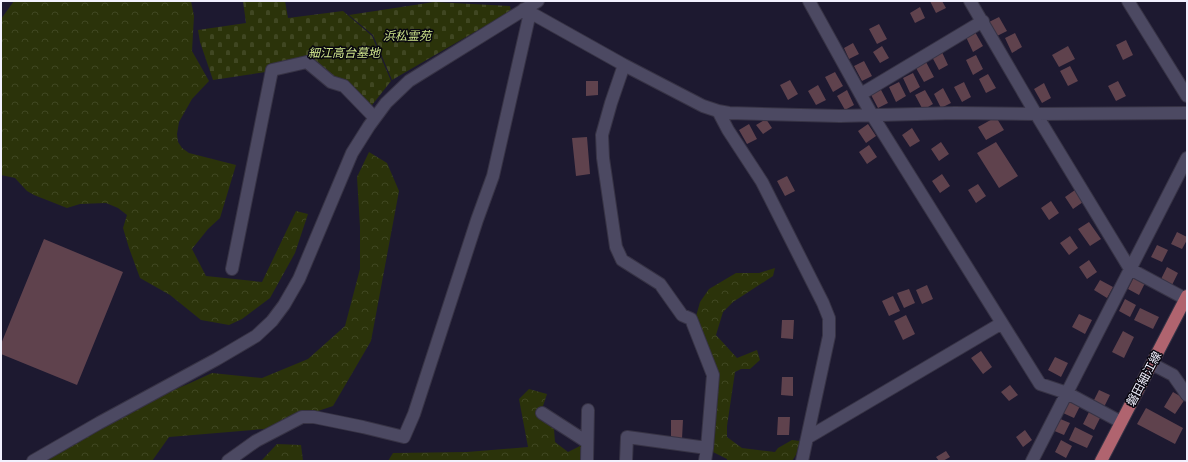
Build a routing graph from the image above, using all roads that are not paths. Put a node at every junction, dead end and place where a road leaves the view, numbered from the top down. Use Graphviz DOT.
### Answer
graph roads {
  1 [pos="538,1"];
  2 [pos="809,1"];
  3 [pos="970,1"];
  4 [pos="1128,1"];
  5 [pos="524,9"];
  6 [pos="982,21"];
  7 [pos="624,65"];
  8 [pos="861,94"];
  9 [pos="1187,96"];
  10 [pos="718,111"];
  11 [pos="1187,113"];
  12 [pos="1036,114"];
  13 [pos="872,115"];
  14 [pos="375,118"];
  15 [pos="1187,158"];
  16 [pos="232,269"];
  17 [pos="1130,269"];
  18 [pos="1186,297"];
  19 [pos="1002,323"];
  20 [pos="1152,364"];
  21 [pos="1067,394"];
  22 [pos="1187,395"];
  23 [pos="588,410"];
  24 [pos="542,413"];
  25 [pos="1121,422"];
  26 [pos="807,438"];
  27 [pos="587,442"];
  28 [pos="707,448"];
  29 [pos="33,461"];
  30 [pos="228,461"];
  31 [pos="587,461"];
  32 [pos="626,461"];
  33 [pos="705,461"];
  34 [pos="802,461"];
  35 [pos="1032,461"];
  36 [pos="1100,461"];
  1 -- 5 [label="street"];
  2 -- 8 [label="street"];
  3 -- 6 [label="street"];
  4 -- 9 [label="street"];
  5 -- 7 [label="street"];
  5 -- 14 [label="street"];
  5 -- 30 [label="street"];
  6 -- 8 [label="street"];
  6 -- 12 [label="street"];
  7 -- 10 [label="street"];
  7 -- 28 [label="street"];
  8 -- 13 [label="street"];
  10 -- 13 [label="street"];
  10 -- 26 [label="street"];
  11 -- 12 [label="street"];
  12 -- 13 [label="street"];
  12 -- 17 [label="street"];
  13 -- 19 [label="street"];
  14 -- 16 [label="street"];
  14 -- 29 [label="street"];
  15 -- 17 [label="street"];
  17 -- 18 [label="street"];
  17 -- 21 [label="street"];
  18 -- 20 [label="main road, 磐田細江線"];
  19 -- 21 [label="street"];
  19 -- 26 [label="street"];
  20 -- 22 [label="street"];
  20 -- 25 [label="main road, 磐田細江線"];
  21 -- 25 [label="street"];
  21 -- 35 [label="street"];
  23 -- 27 [label="street"];
  24 -- 27 [label="street"];
  25 -- 36 [label="main road, 磐田細江線"];
  26 -- 34 [label="street"];
  27 -- 31 [label="street"];
  28 -- 32 [label="street"];
  28 -- 33 [label="street"];
}
